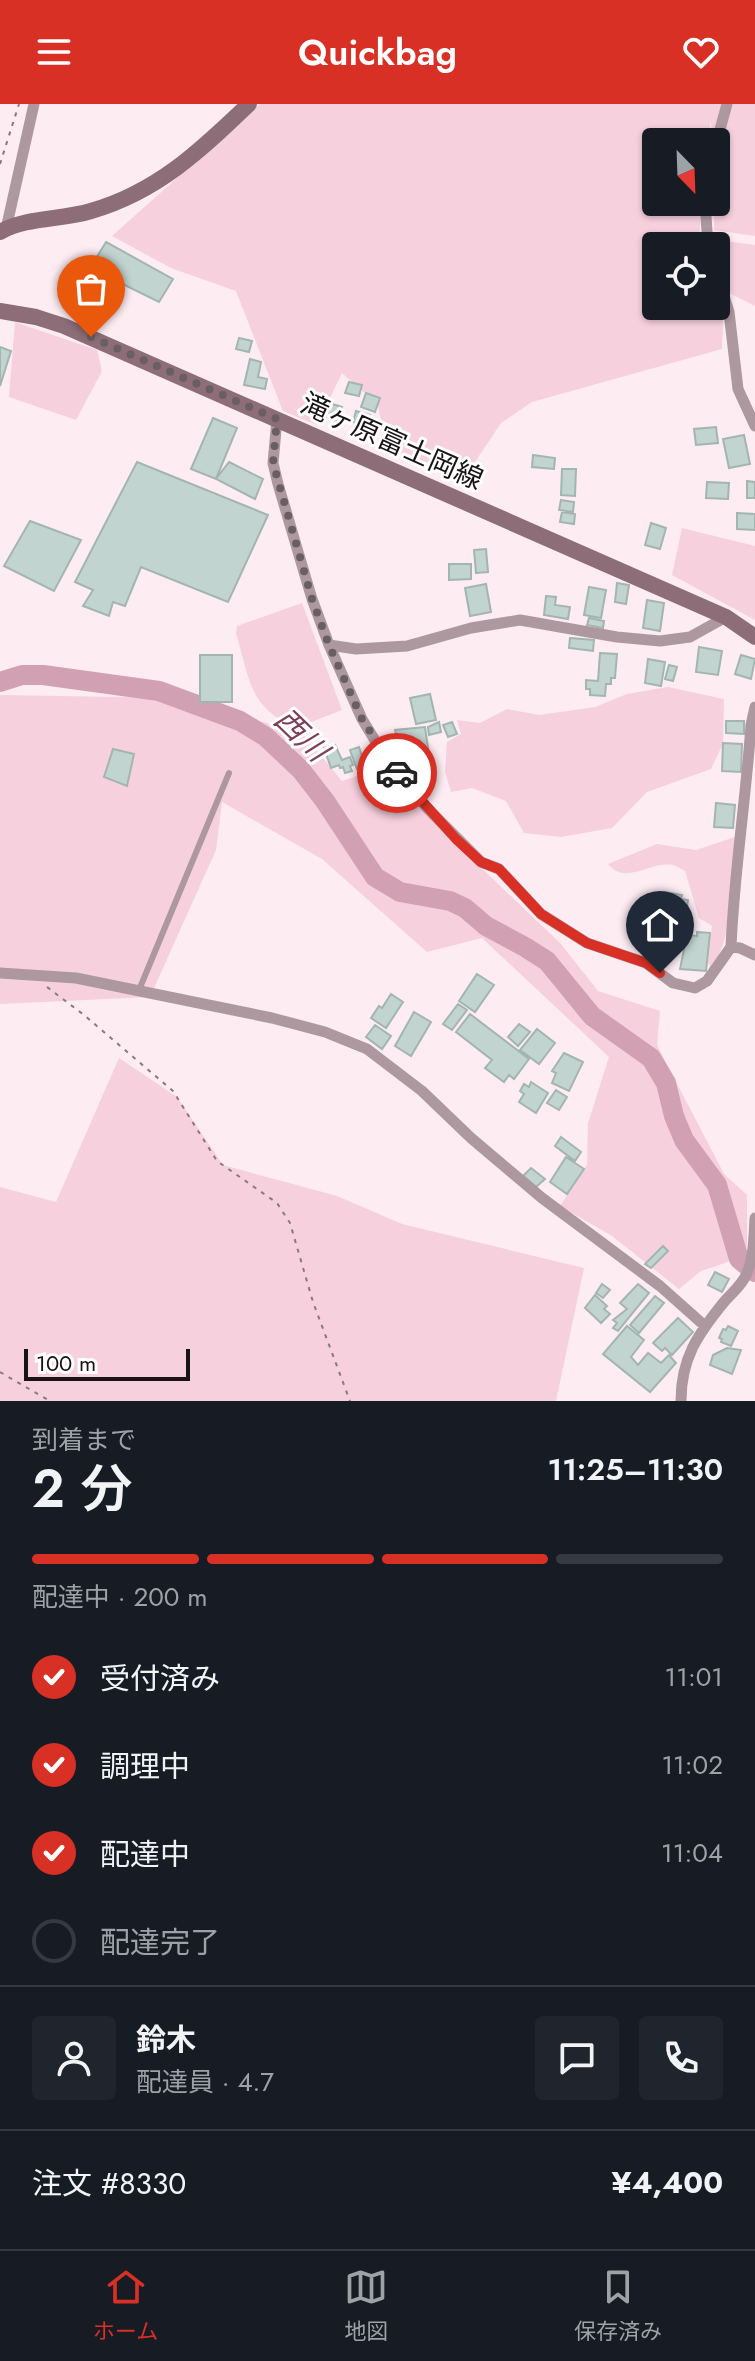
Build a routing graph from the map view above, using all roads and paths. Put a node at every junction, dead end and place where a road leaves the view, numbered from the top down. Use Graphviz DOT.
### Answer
graph roads {
  1 [pos="19,104"];
  2 [pos="34,104"];
  3 [pos="249,104"];
  4 [pos="727,104"];
  5 [pos="720,128"];
  6 [pos="0,164"];
  7 [pos="3,230"];
  8 [pos="0,311"];
  9 [pos="730,320"];
  10 [pos="277,419"];
  11 [pos="755,426"];
  12 [pos="726,617"];
  13 [pos="755,637"];
  14 [pos="329,645"];
  15 [pos="755,707"];
  16 [pos="229,773"];
  17 [pos="731,947"];
  18 [pos="755,955"];
  19 [pos="0,973"];
  20 [pos="34,975"];
  21 [pos="139,990"];
  22 [pos="755,1218"];
  23 [pos="705,1326"];
  24 [pos="0,1372"];
  25 [pos="50,1401"];
  26 [pos="350,1401"];
  27 [pos="681,1401"];
  1 -- 6 [label="path"];
  2 -- 7 [label="street"];
  3 -- 7 [label="main road"];
  4 -- 5 [label="street"];
  8 -- 10 [label="main road, 滝ヶ原富士岡線"];
  9 -- 11 [label="street"];
  10 -- 12 [label="main road, 滝ヶ原富士岡線"];
  10 -- 14 [label="street"];
  12 -- 13 [label="main road, 滝ヶ原富士岡線"];
  12 -- 14 [label="street"];
  14 -- 17 [label="street"];
  15 -- 17 [label="street"];
  16 -- 21 [label="lane"];
  17 -- 18 [label="street"];
  19 -- 20 [label="street"];
  20 -- 21 [label="street"];
  20 -- 26 [label="path"];
  21 -- 23 [label="street"];
  22 -- 23 [label="street"];
  23 -- 27 [label="street"];
  24 -- 25 [label="path"];
}
